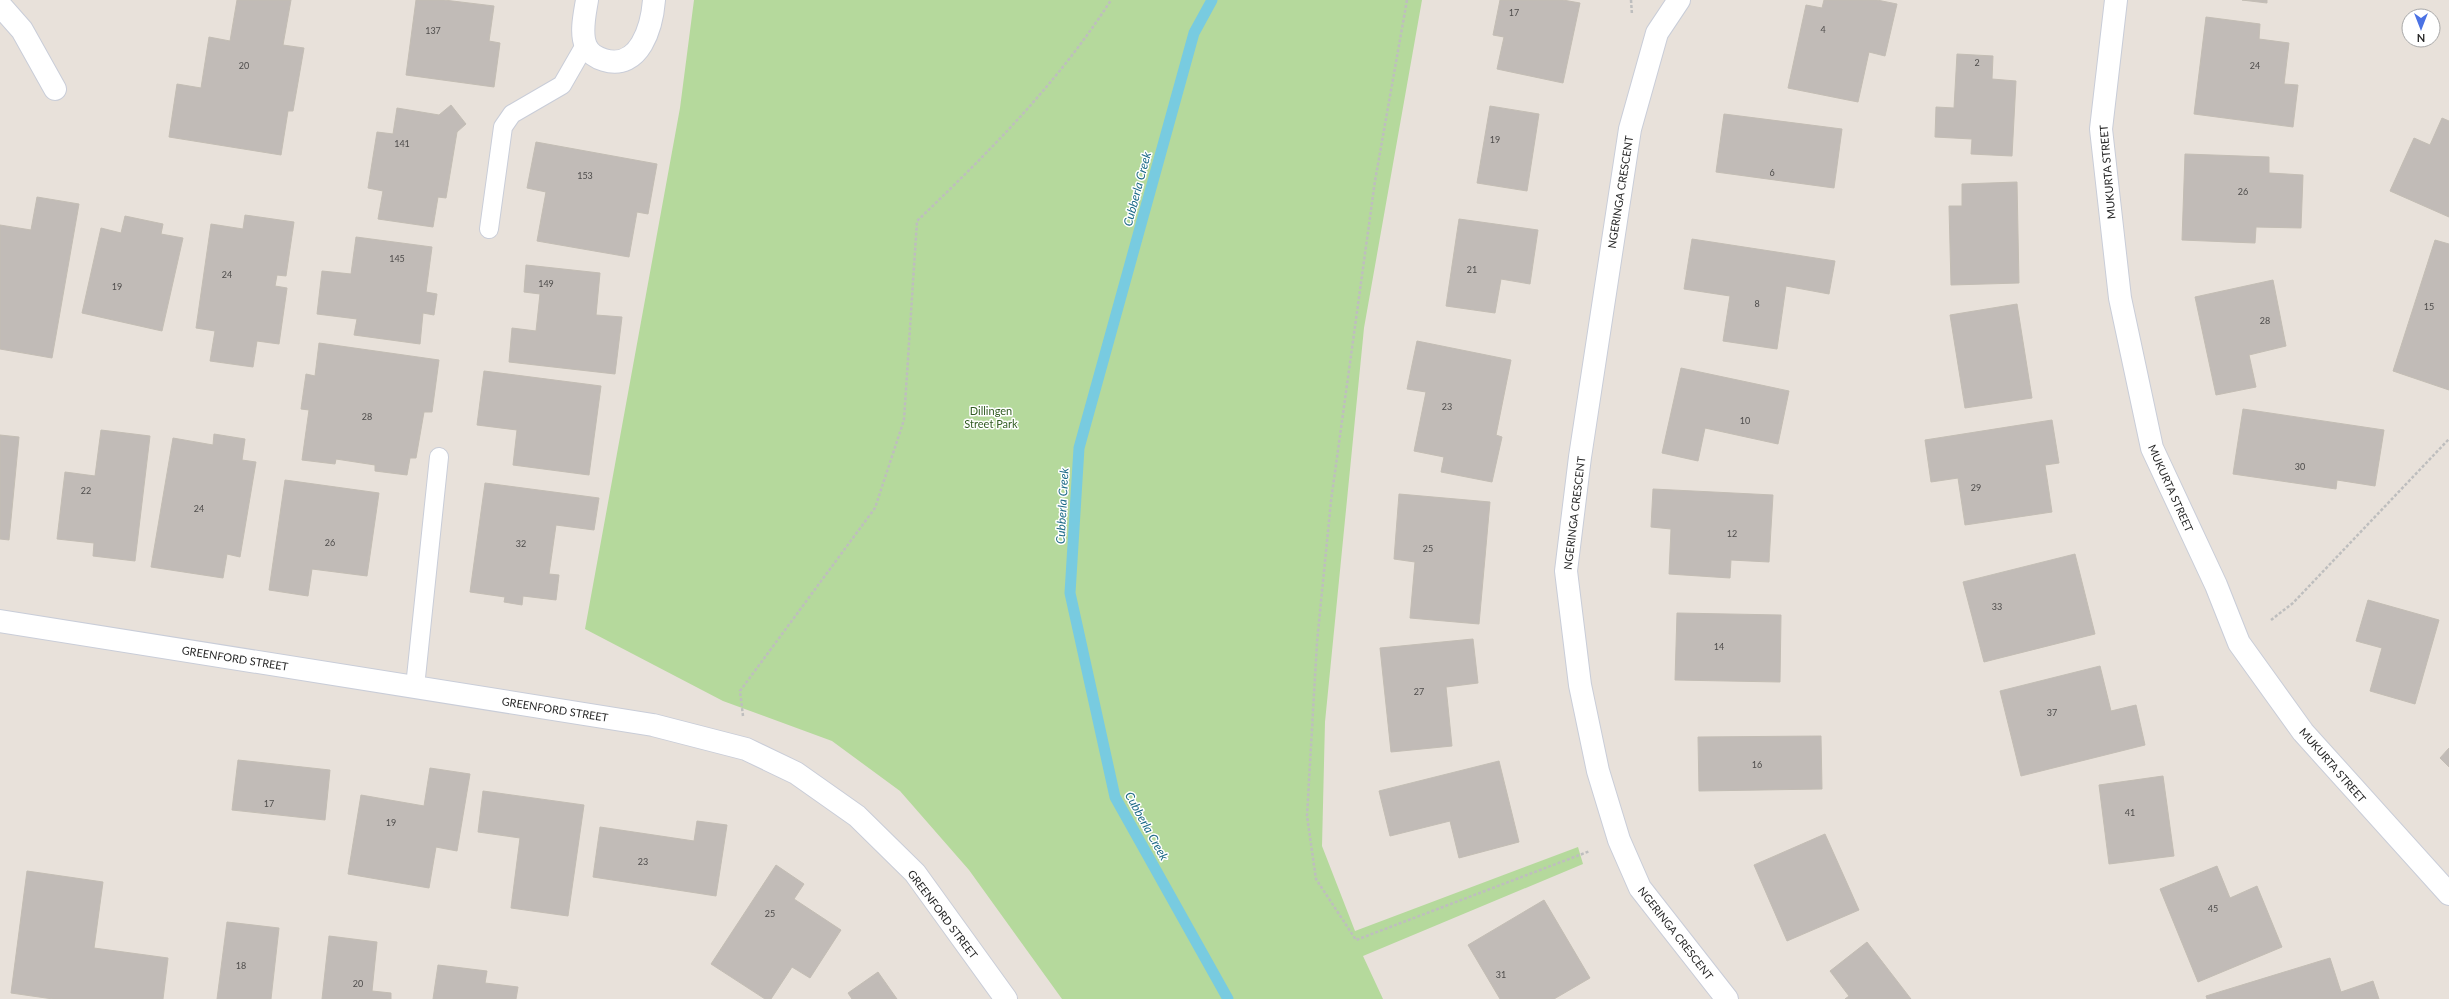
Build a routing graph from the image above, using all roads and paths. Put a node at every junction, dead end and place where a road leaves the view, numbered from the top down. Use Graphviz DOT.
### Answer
graph roads {
  1 [pos="587,0"];
  2 [pos="654,0"];
  3 [pos="1112,0"];
  4 [pos="1407,0"];
  5 [pos="1679,0"];
  6 [pos="2116,0"];
  7 [pos="0,5"];
  8 [pos="585,45"];
  9 [pos="55,89"];
  10 [pos="489,229"];
  11 [pos="2449,439"];
  12 [pos="439,457"];
  13 [pos="2271,620"];
  14 [pos="0,621"];
  15 [pos="415,687"];
  16 [pos="746,749"];
  17 [pos="1619,840"];
  18 [pos="2449,894"];
  19 [pos="1006,999"];
  20 [pos="1727,999"];
  1 -- 8 [label="street"];
  2 -- 8 [label="street"];
  3 -- 16 [label="path"];
  4 -- 17 [label="path"];
  5 -- 17 [label="street, NGERINGA CRESCENT"];
  6 -- 18 [label="street, MUKURTA STREET"];
  7 -- 9 [label="street"];
  8 -- 10 [label="lane"];
  11 -- 13 [label="path"];
  12 -- 15 [label="lane"];
  14 -- 15 [label="street, GREENFORD STREET"];
  15 -- 16 [label="street, GREENFORD STREET"];
  16 -- 19 [label="street, GREENFORD STREET"];
  17 -- 20 [label="street, NGERINGA CRESCENT"];
}
